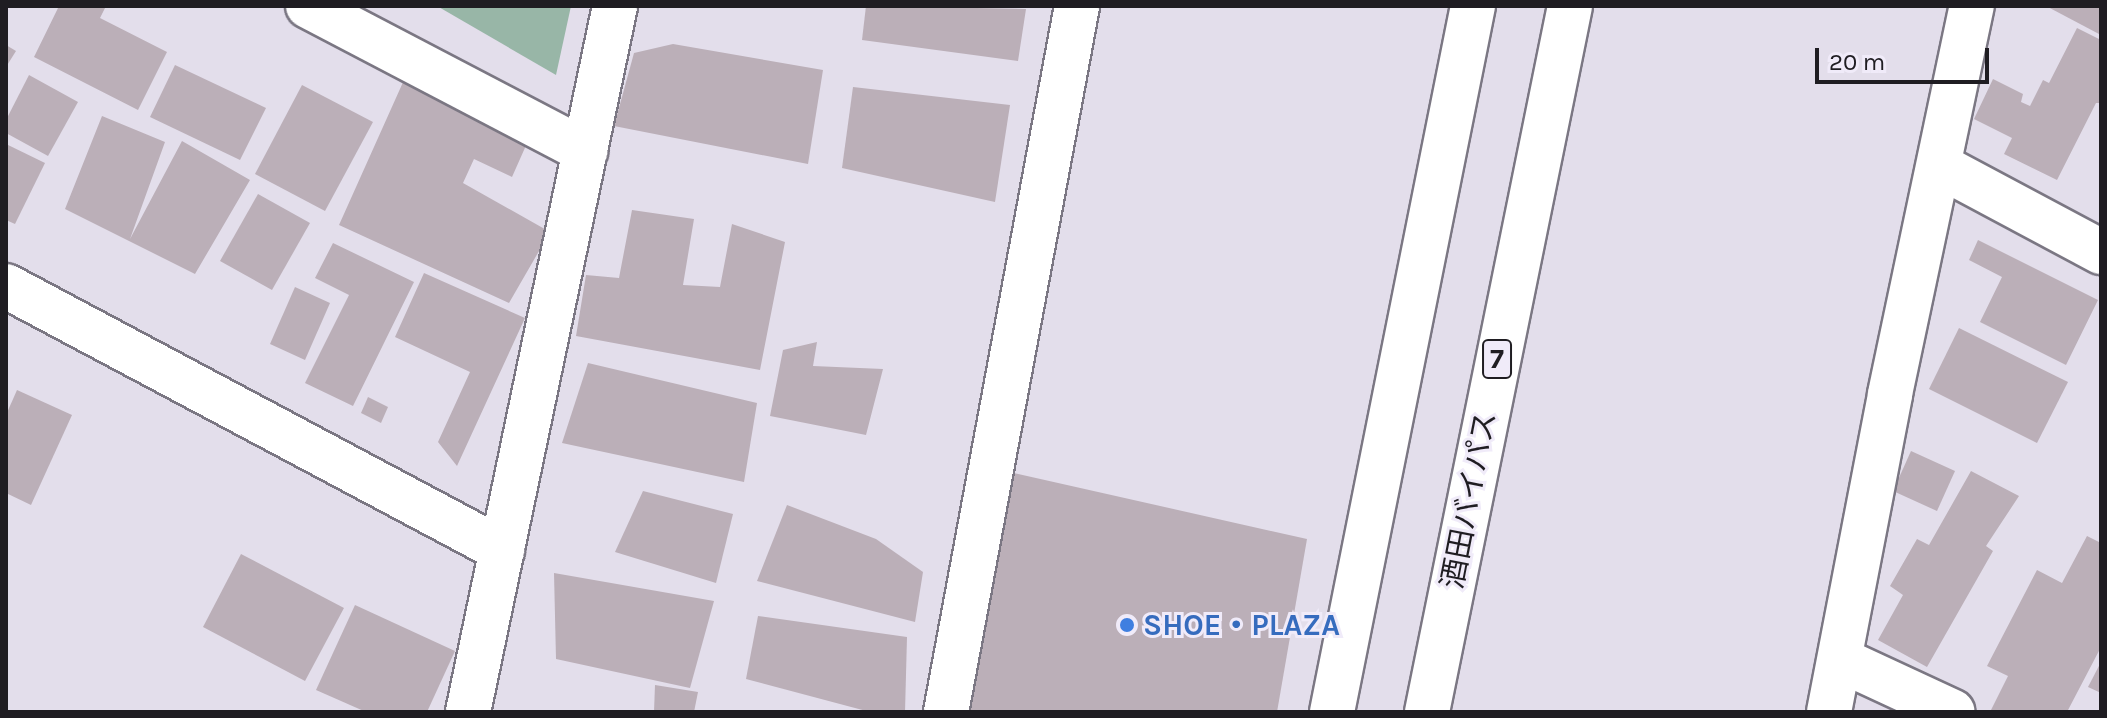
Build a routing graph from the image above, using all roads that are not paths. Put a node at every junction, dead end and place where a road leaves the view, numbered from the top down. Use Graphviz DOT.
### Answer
graph roads {
  1 [pos="308,6"];
  2 [pos="615,6"];
  3 [pos="1077,6"];
  4 [pos="1473,6"];
  5 [pos="1570,6"];
  6 [pos="1972,6"];
  7 [pos="585,151"];
  8 [pos="1940,166"];
  9 [pos="2101,252"];
  10 [pos="6,286"];
  11 [pos="502,550"];
  12 [pos="1841,660"];
  13 [pos="468,712"];
  14 [pos="946,712"];
  15 [pos="1332,712"];
  16 [pos="1427,712"];
  17 [pos="1829,712"];
  18 [pos="1953,712"];
  1 -- 7 [label="main road"];
  2 -- 7 [label="main road"];
  3 -- 14 [label="main road"];
  4 -- 15 [label="main road"];
  5 -- 16 [label="main road, 酒田バイパス / 7"];
  6 -- 8 [label="main road"];
  7 -- 11 [label="main road"];
  8 -- 9 [label="main road"];
  8 -- 12 [label="main road"];
  10 -- 11 [label="main road"];
  11 -- 13 [label="main road"];
  12 -- 17 [label="main road"];
  12 -- 18 [label="main road"];
}
